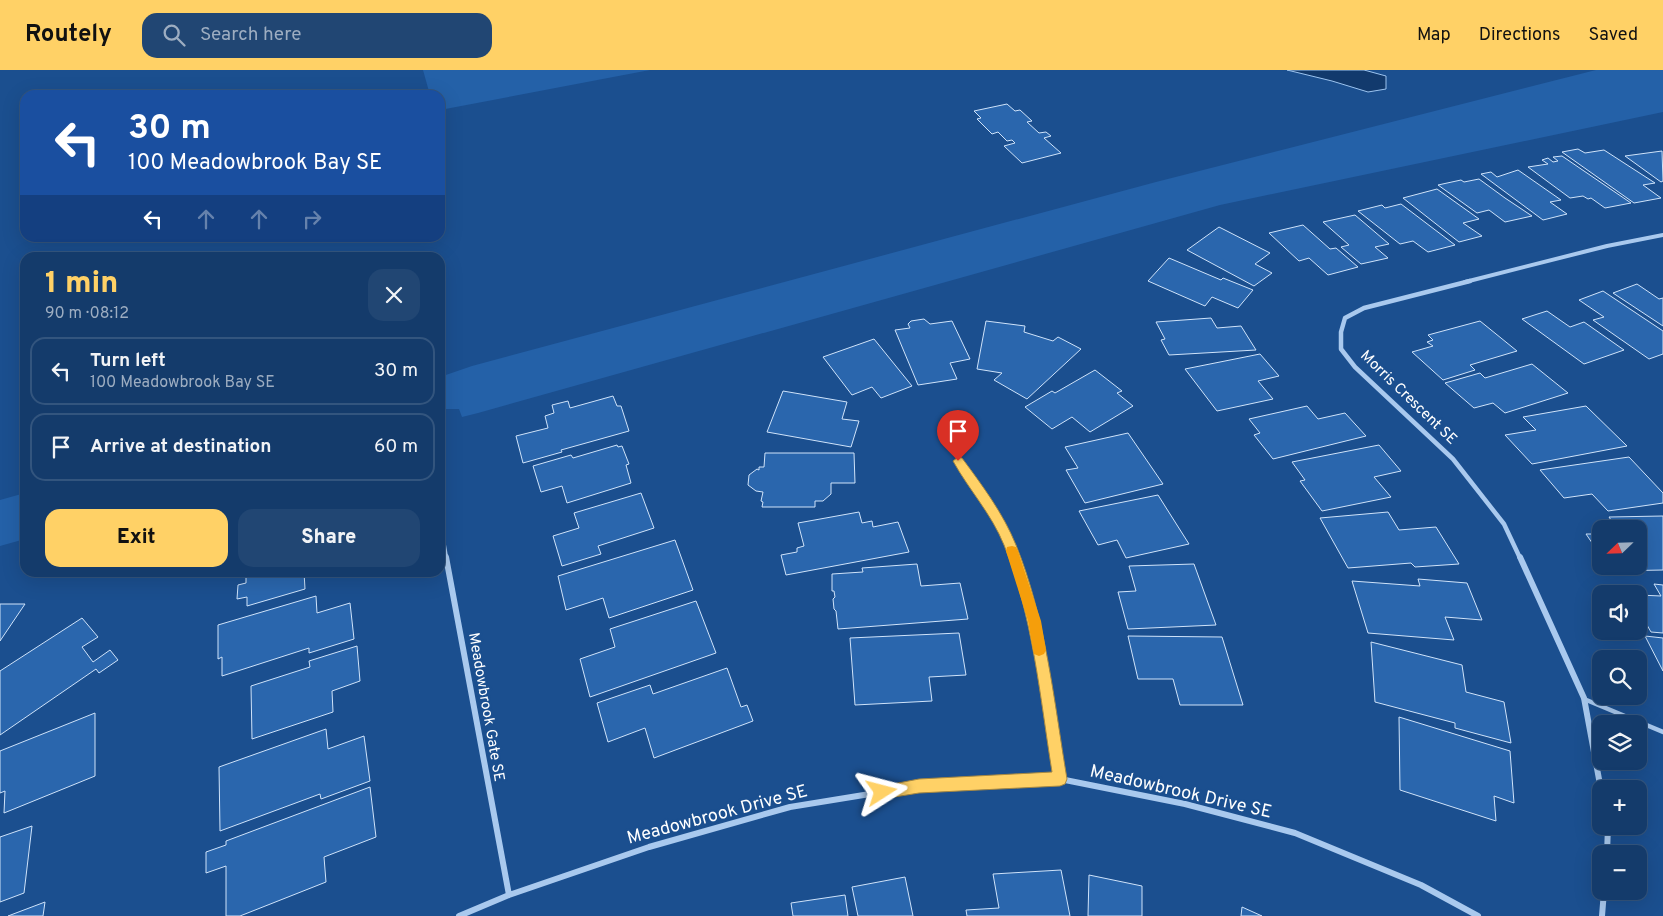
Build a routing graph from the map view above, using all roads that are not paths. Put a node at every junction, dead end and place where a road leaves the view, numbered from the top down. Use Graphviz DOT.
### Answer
graph roads {
  1 [pos="1663,235"];
  2 [pos="958,461"];
  3 [pos="445,550"];
  4 [pos="1584,698"];
  5 [pos="1663,732"];
  6 [pos="1060,779"];
  7 [pos="1599,780"];
  8 [pos="509,895"];
  9 [pos="1603,900"];
  10 [pos="459,916"];
  11 [pos="1478,916"];
  12 [pos="1602,916"];
  1 -- 4 [label="street, Morris Crescent SE"];
  2 -- 6 [label="street"];
  3 -- 8 [label="street, Meadowbrook Gate SE"];
  4 -- 5 [label="lane"];
  4 -- 7 [label="street, Morris Crescent SE"];
  6 -- 8 [label="street, Meadowbrook Drive SE"];
  6 -- 11 [label="street, Meadowbrook Drive SE"];
  8 -- 10 [label="street, Meadowbrook Drive SE"];
  9 -- 12 [label="street"];
}
